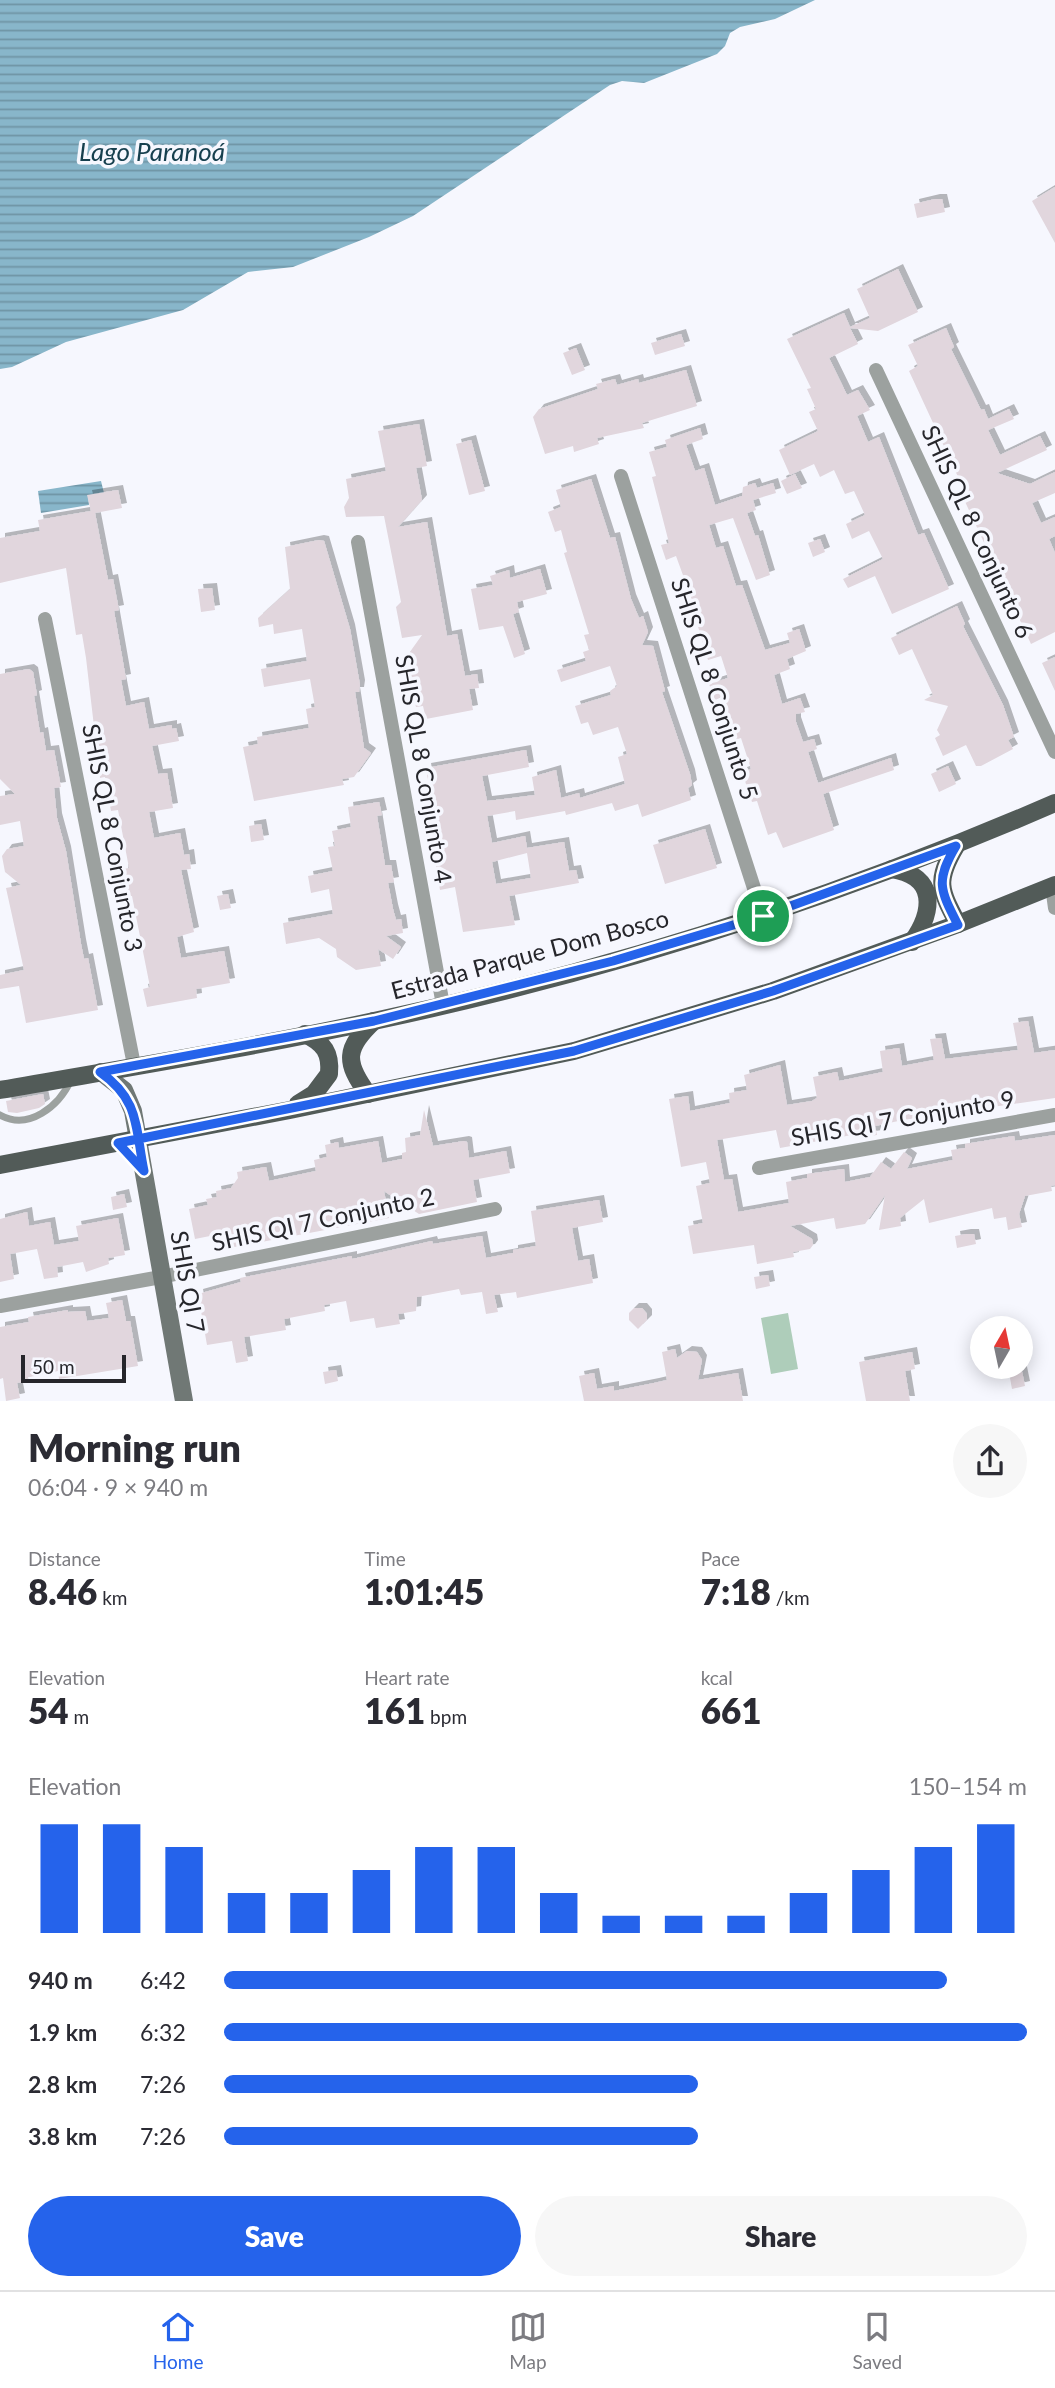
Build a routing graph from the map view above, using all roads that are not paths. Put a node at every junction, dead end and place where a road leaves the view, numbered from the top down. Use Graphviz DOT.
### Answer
graph roads {
  1 [pos="876,370"];
  2 [pos="621,476"];
  3 [pos="358,542"];
  4 [pos="46,619"];
  5 [pos="1055,752"];
  6 [pos="1055,803"];
  7 [pos="956,846"];
  8 [pos="892,869"];
  9 [pos="1053,886"];
  10 [pos="1055,908"];
  11 [pos="763,916"];
  12 [pos="958,925"];
  13 [pos="912,942"];
  14 [pos="443,1005"];
  15 [pos="374,1021"];
  16 [pos="305,1034"];
  17 [pos="134,1065"];
  18 [pos="100,1072"];
  19 [pos="73,1077"];
  20 [pos="0,1090"];
  21 [pos="368,1094"];
  22 [pos="290,1110"];
  23 [pos="0,1115"];
  24 [pos="1055,1115"];
  25 [pos="138,1139"];
  26 [pos="118,1143"];
  27 [pos="0,1165"];
  28 [pos="759,1168"];
  29 [pos="144,1171"];
  30 [pos="495,1209"];
  31 [pos="160,1277"];
  32 [pos="0,1306"];
  33 [pos="184,1401"];
  1 -- 5 [label="street, SHIS QL 8 Conjunto 6"];
  2 -- 11 [label="street, SHIS QL 8 Conjunto 5"];
  3 -- 14 [label="street, SHIS QL 8 Conjunto 4"];
  4 -- 17 [label="street, SHIS QL 8 Conjunto 3"];
  6 -- 7 [label="main road, Estrada Parque Dom Bosco"];
  7 -- 8 [label="main road, Estrada Parque Dom Bosco"];
  7 -- 12 [label="main road"];
  8 -- 11 [label="main road, Estrada Parque Dom Bosco"];
  8 -- 13 [label="main road"];
  9 -- 10 [label="street"];
  9 -- 12 [label="main road"];
  11 -- 14 [label="main road, Estrada Parque Dom Bosco"];
  12 -- 13 [label="main road"];
  13 -- 21 [label="main road"];
  14 -- 15 [label="main road, Estrada Parque Dom Bosco"];
  15 -- 16 [label="main road, Estrada Parque Dom Bosco"];
  15 -- 21 [label="main road"];
  16 -- 17 [label="main road, Estrada Parque Dom Bosco"];
  16 -- 22 [label="main road"];
  17 -- 18 [label="main road, Estrada Parque Dom Bosco"];
  18 -- 19 [label="main road, Estrada Parque Dom Bosco"];
  18 -- 25 [label="street, SHIS QI 7"];
  19 -- 20 [label="main road, Estrada Parque Dom Bosco"];
  19 -- 23 [label="lane"];
  21 -- 22 [label="main road"];
  22 -- 25 [label="main road"];
  24 -- 28 [label="street, SHIS QI 7 Conjunto 9"];
  25 -- 26 [label="main road"];
  25 -- 29 [label="street, SHIS QI 7"];
  26 -- 27 [label="main road"];
  26 -- 29 [label="street"];
  29 -- 31 [label="street, SHIS QI 7"];
  30 -- 31 [label="street, SHIS QI 7 Conjunto 2"];
  31 -- 32 [label="street, SHIS QI 7 Conjunto 2"];
  31 -- 33 [label="street, SHIS QI 7"];
}
